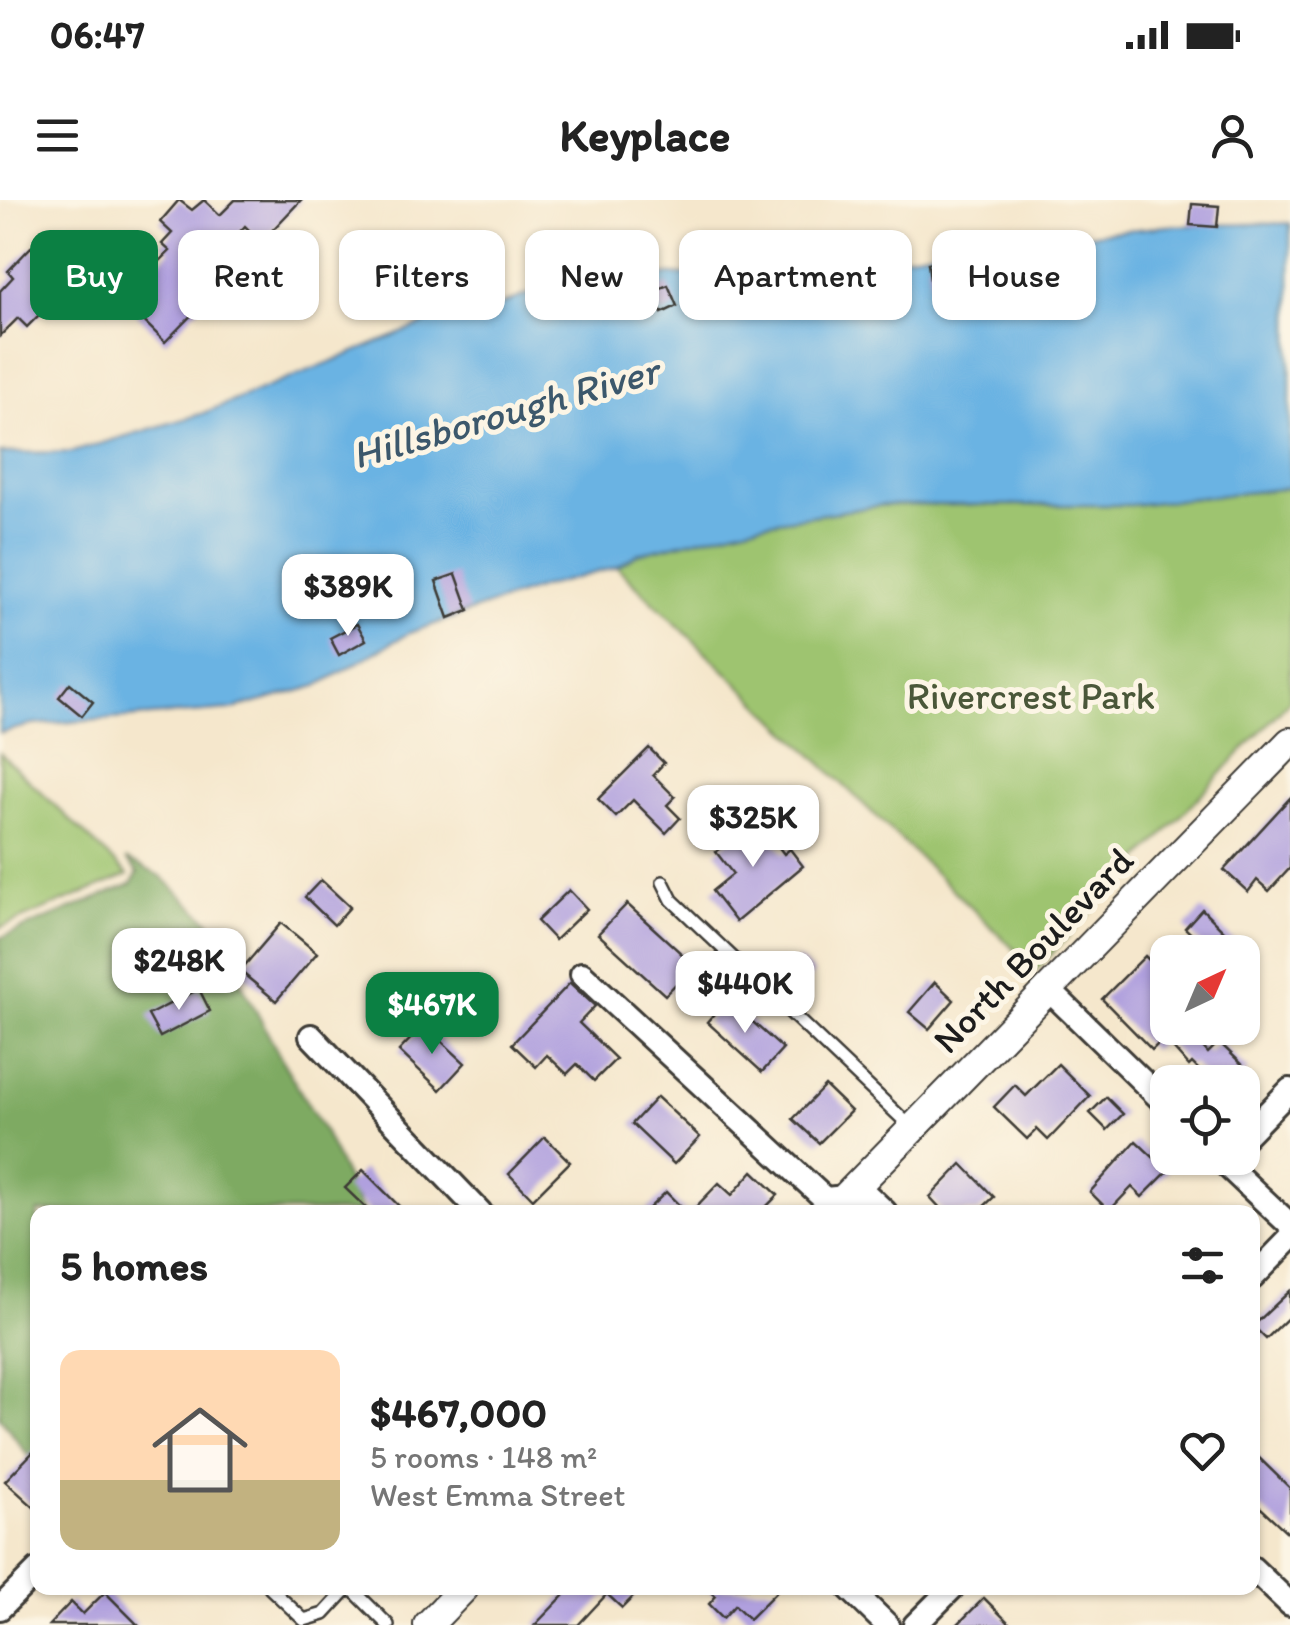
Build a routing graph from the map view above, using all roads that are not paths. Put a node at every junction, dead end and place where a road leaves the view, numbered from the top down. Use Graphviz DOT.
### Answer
graph roads {
  1 [pos="1290,742"];
  2 [pos="663,882"];
  3 [pos="582,974"];
  4 [pos="1048,988"];
  5 [pos="311,1036"];
  6 [pos="1150,1088"];
  7 [pos="1290,1090"];
  8 [pos="1260,1121"];
  9 [pos="912,1128"];
  10 [pos="1239,1175"];
  11 [pos="473,1205"];
  12 [pos="838,1205"];
  13 [pos="878,1205"];
  14 [pos="1290,1225"];
  15 [pos="1290,1239"];
  16 [pos="1260,1270"];
  17 [pos="1260,1576"];
  18 [pos="30,1578"];
  19 [pos="277,1595"];
  20 [pos="342,1595"];
  21 [pos="356,1595"];
  22 [pos="457,1595"];
  23 [pos="857,1595"];
  24 [pos="945,1595"];
  25 [pos="1290,1604"];
  26 [pos="0,1608"];
  27 [pos="388,1625"];
  28 [pos="428,1625"];
  29 [pos="888,1625"];
  30 [pos="916,1625"];
  1 -- 4 [label="street, North Boulevard"];
  2 -- 9 [label="lane"];
  3 -- 12 [label="street"];
  4 -- 6 [label="street"];
  4 -- 9 [label="street, North Boulevard"];
  5 -- 11 [label="street"];
  7 -- 8 [label="street"];
  9 -- 12 [label="street, North Boulevard"];
  10 -- 14 [label="street"];
  12 -- 13 [label="street"];
  15 -- 16 [label="street"];
  17 -- 25 [label="street"];
  18 -- 26 [label="street"];
  19 -- 20 [label="lane"];
  21 -- 27 [label="lane"];
  22 -- 28 [label="street"];
  23 -- 29 [label="street"];
  24 -- 30 [label="street"];
}
